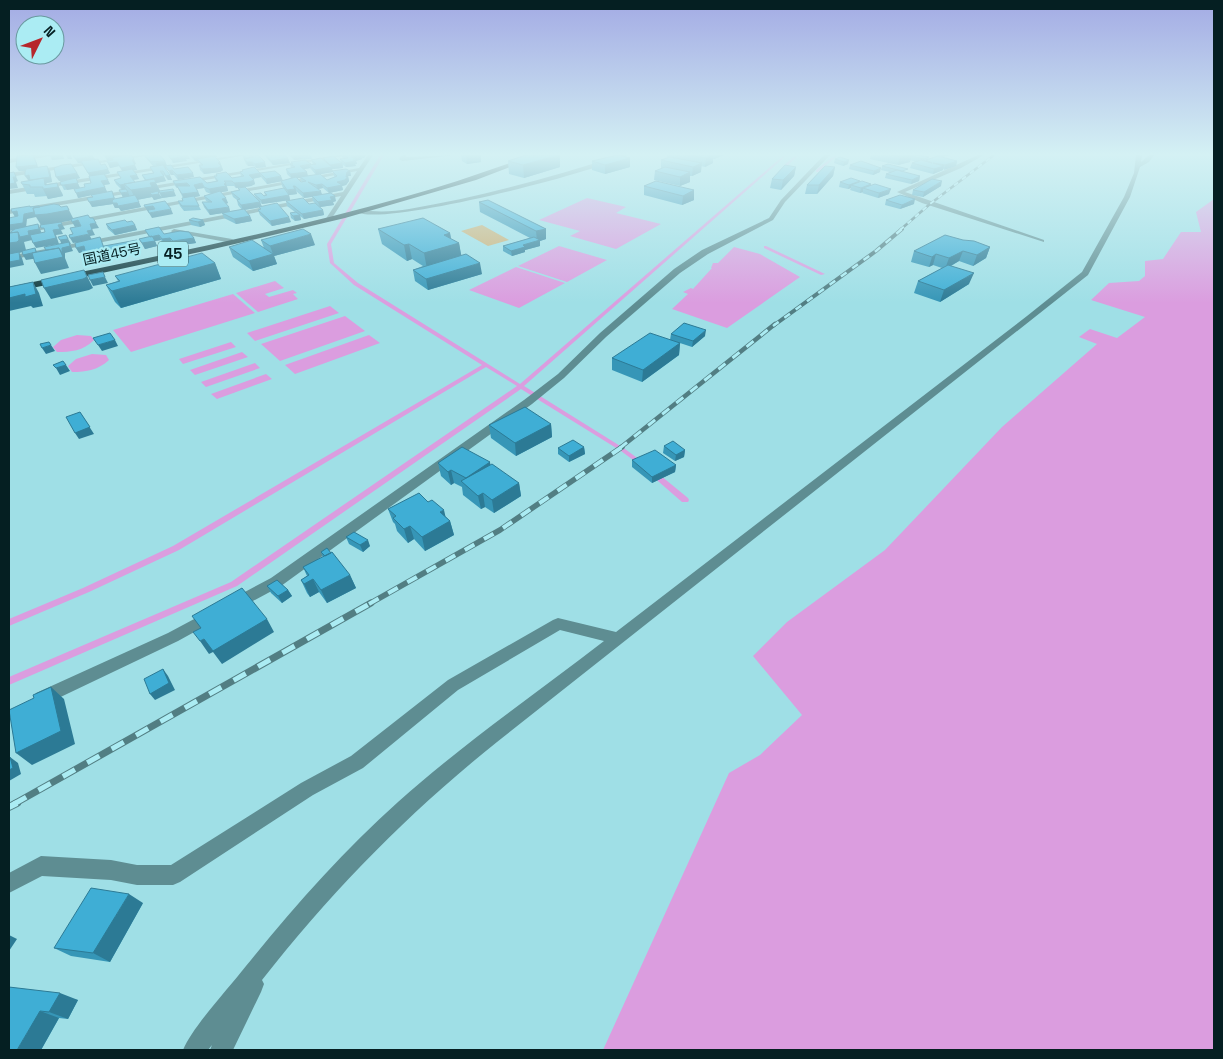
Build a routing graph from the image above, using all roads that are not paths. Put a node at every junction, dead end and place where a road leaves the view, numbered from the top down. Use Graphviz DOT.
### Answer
graph roads {
  1 [pos="24,204"];
  2 [pos="54,204"];
  3 [pos="165,204"];
  4 [pos="282,204"];
  5 [pos="338,204"];
  6 [pos="384,204"];
  7 [pos="440,204"];
  8 [pos="782,204"];
  9 [pos="931,204"];
  10 [pos="1123,204"];
  11 [pos="39,207"];
  12 [pos="58,210"];
  13 [pos="9,212"];
  14 [pos="358,212"];
  15 [pos="77,214"];
  16 [pos="96,217"];
  17 [pos="328,220"];
  18 [pos="124,222"];
  19 [pos="142,225"];
  20 [pos="161,228"];
  21 [pos="9,234"];
  22 [pos="232,241"];
  23 [pos="1042,241"];
  24 [pos="9,258"];
  25 [pos="9,290"];
  26 [pos="617,638"];
  27 [pos="26,705"];
  28 [pos="9,883"];
  29 [pos="264,961"];
  30 [pos="194,1050"];
  31 [pos="222,1050"];
  1 -- 11 [label="street"];
  2 -- 11 [label="street"];
  3 -- 16 [label="street"];
  4 -- 20 [label="street"];
  5 -- 17 [label="street"];
  6 -- 14 [label="highway, 国道45号 / 45"];
  7 -- 14 [label="street"];
  8 -- 27 [label="street"];
  9 -- 23 [label="street"];
  10 -- 26 [label="street"];
  11 -- 12 [label="street"];
  11 -- 13 [label="street"];
  14 -- 17 [label="highway, 国道45号 / 45"];
  15 -- 16 [label="street"];
  16 -- 18 [label="street"];
  16 -- 21 [label="street"];
  17 -- 22 [label="highway, 国道45号 / 45"];
  19 -- 20 [label="street"];
  20 -- 22 [label="street"];
  20 -- 24 [label="street"];
  22 -- 25 [label="highway, 国道45号 / 45"];
  26 -- 28 [label="street"];
  26 -- 29 [label="street"];
  29 -- 30 [label="street"];
  29 -- 31 [label="street"];
}
